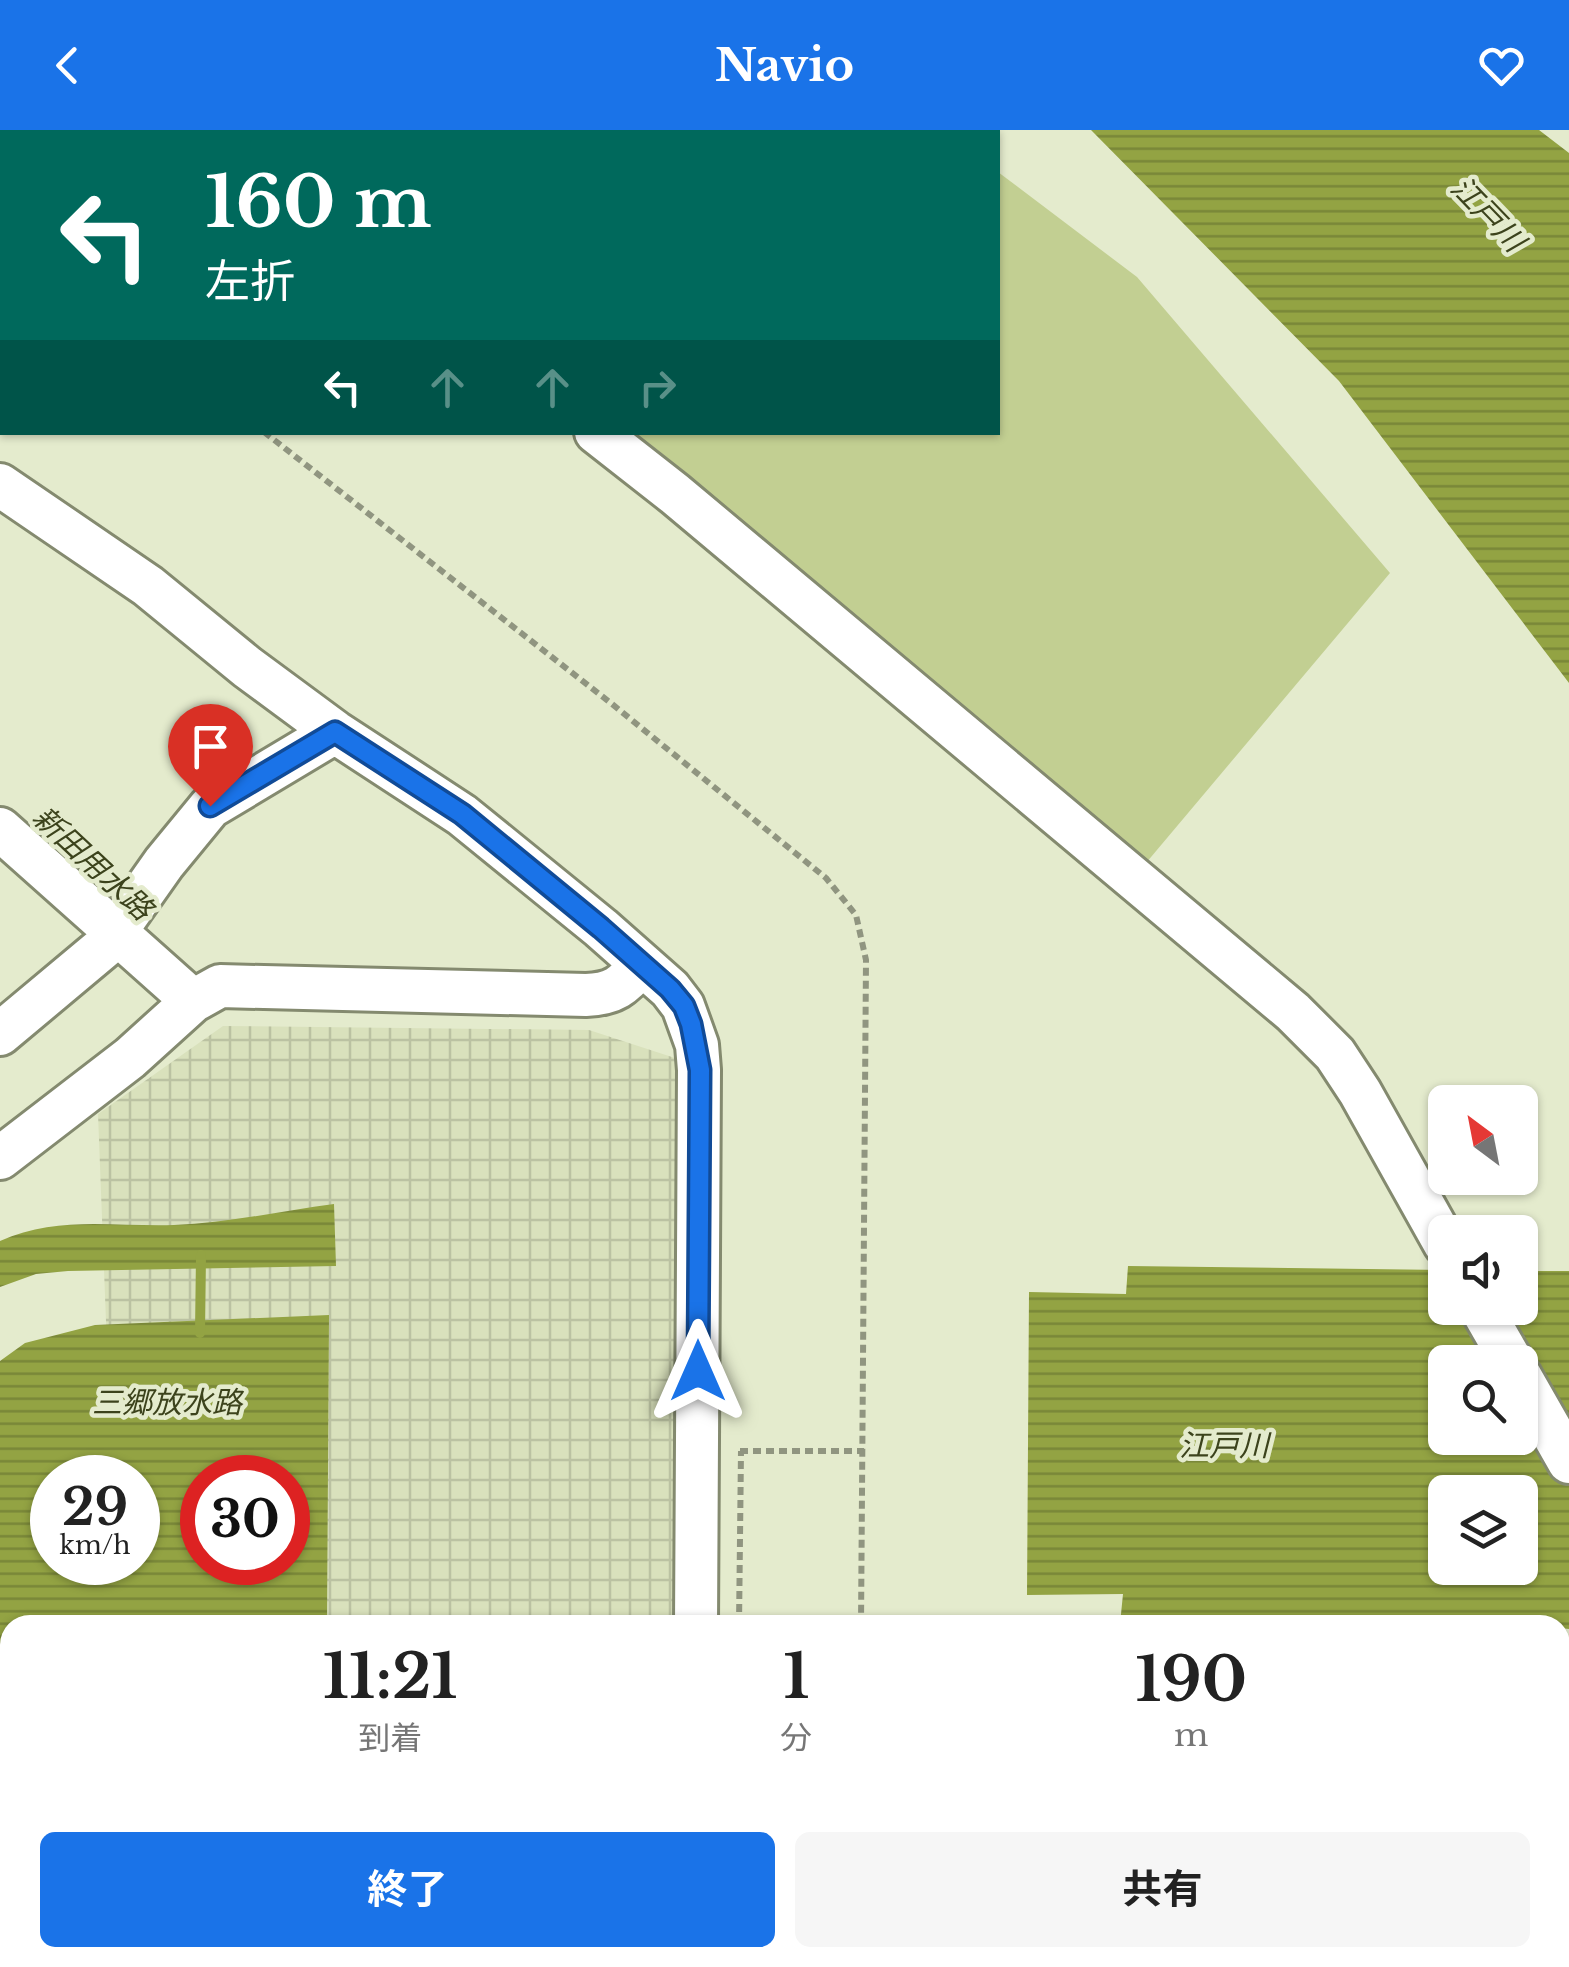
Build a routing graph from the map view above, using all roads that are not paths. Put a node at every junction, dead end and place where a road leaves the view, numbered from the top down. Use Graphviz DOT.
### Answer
graph roads {
  1 [pos="600,435"];
  2 [pos="0,485"];
  3 [pos="335,732"];
  4 [pos="0,830"];
  5 [pos="116,935"];
  6 [pos="641,965"];
  7 [pos="193,1001"];
  8 [pos="0,1034"];
  9 [pos="0,1158"];
  10 [pos="1428,1215"];
  11 [pos="1538,1408"];
  12 [pos="1569,1462"];
  13 [pos="696,1615"];
  1 -- 10 [label="street"];
  2 -- 3 [label="street"];
  3 -- 5 [label="street"];
  3 -- 6 [label="street"];
  4 -- 5 [label="street"];
  5 -- 7 [label="street"];
  5 -- 8 [label="street"];
  6 -- 7 [label="street"];
  6 -- 13 [label="street"];
  7 -- 9 [label="street"];
  11 -- 12 [label="street"];
}
